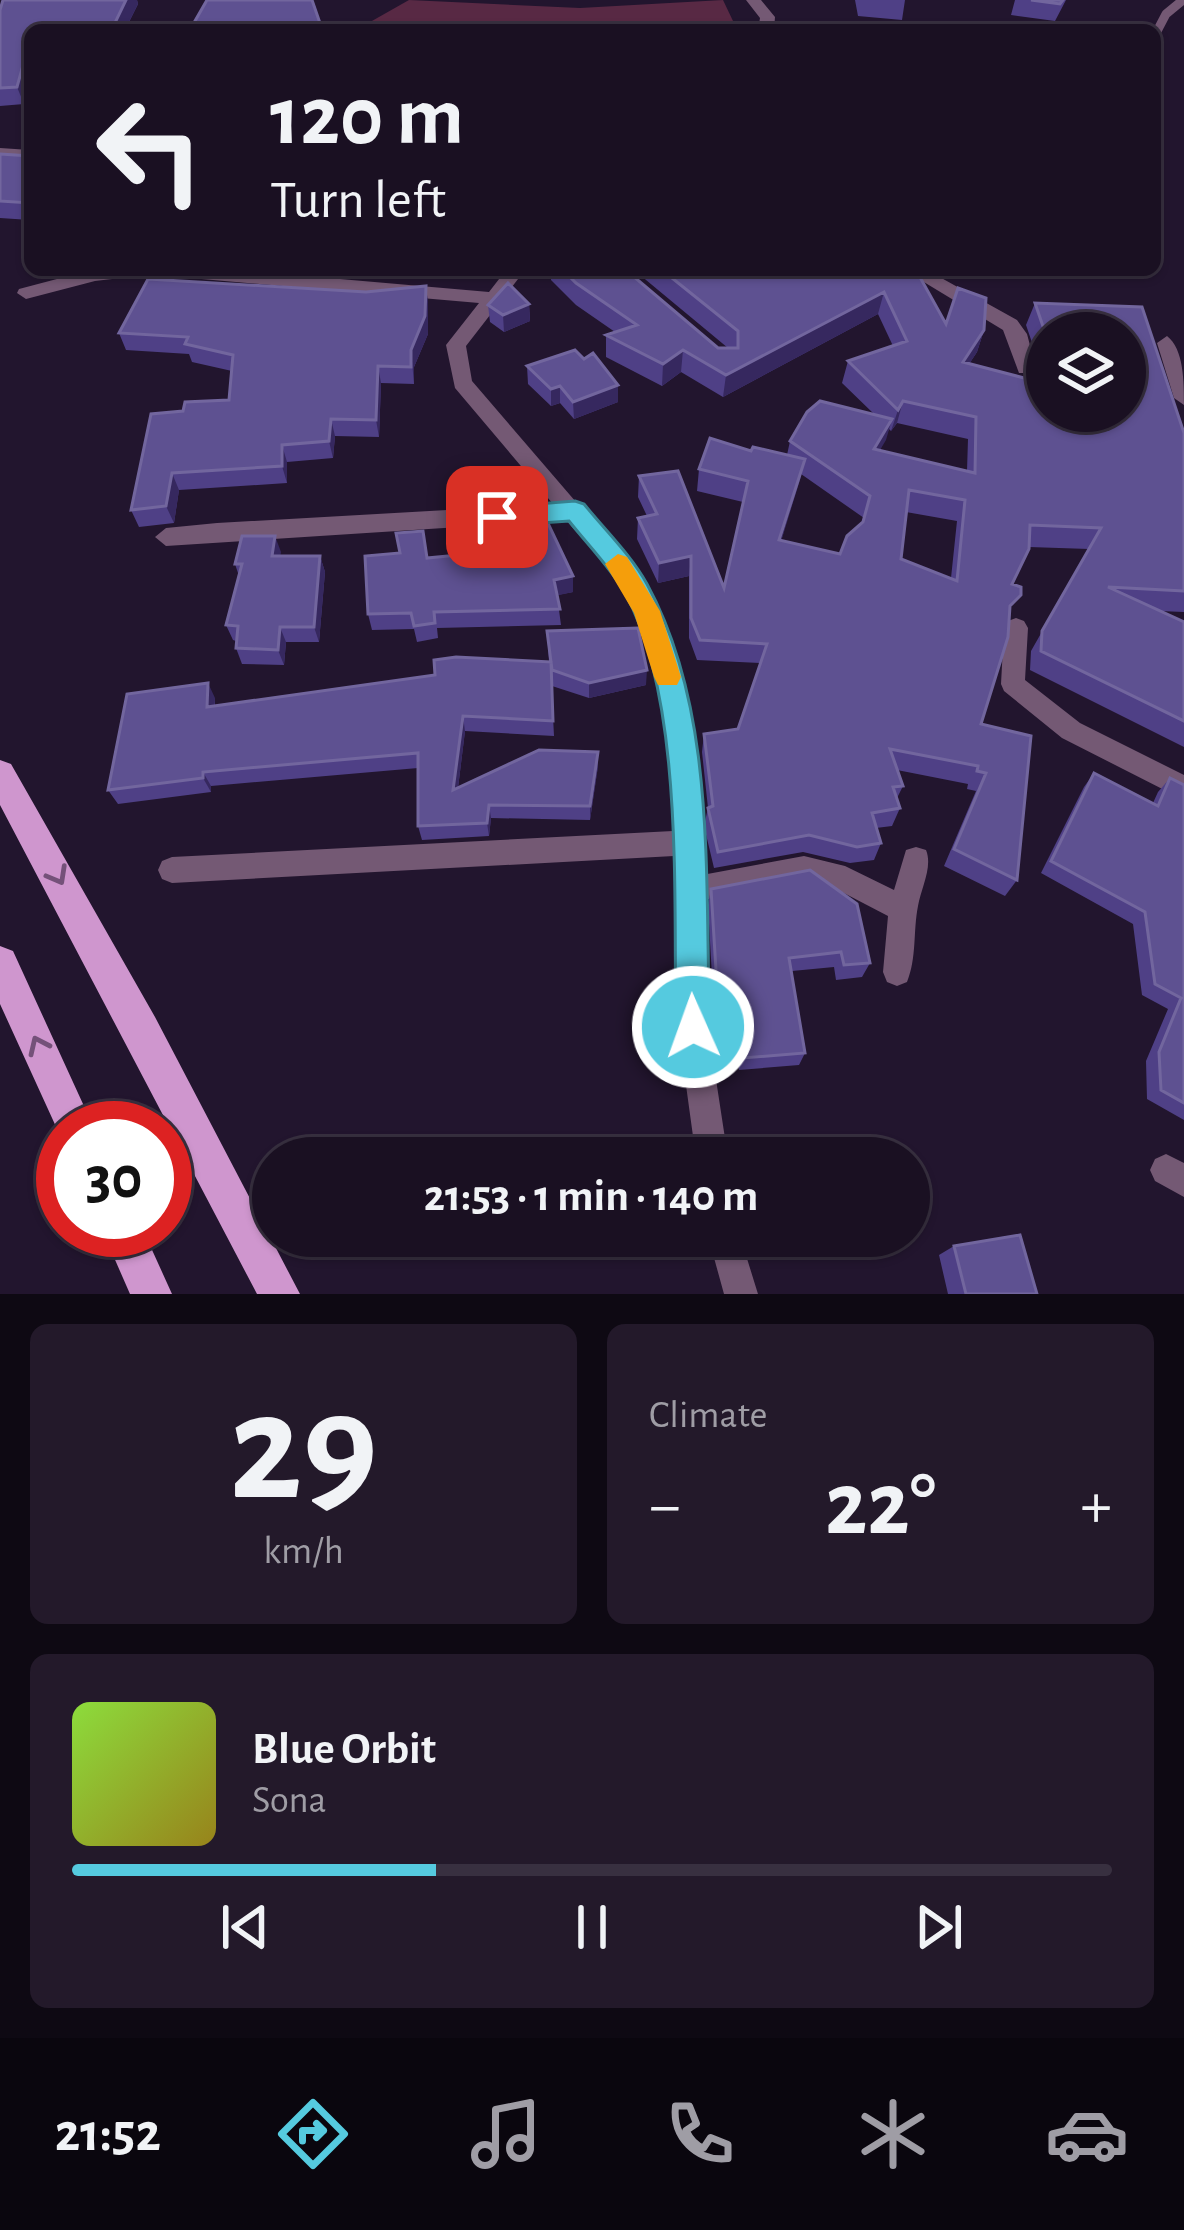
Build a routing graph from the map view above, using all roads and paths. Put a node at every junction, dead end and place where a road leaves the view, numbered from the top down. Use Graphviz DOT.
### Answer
graph roads {
  1 [pos="753,0"];
  2 [pos="1183,0"];
  3 [pos="767,24"];
  4 [pos="1160,24"];
  5 [pos="91,276"];
  6 [pos="236,276"];
  7 [pos="511,276"];
  8 [pos="924,276"];
  9 [pos="26,293"];
  10 [pos="492,298"];
  11 [pos="1167,344"];
  12 [pos="1026,368"];
  13 [pos="1184,398"];
  14 [pos="575,511"];
  15 [pos="166,537"];
  16 [pos="1016,628"];
  17 [pos="0,774"];
  18 [pos="1184,788"];
  19 [pos="686,843"];
  20 [pos="916,860"];
  21 [pos="172,870"];
  22 [pos="689,890"];
  23 [pos="903,909"];
  24 [pos="0,963"];
  25 [pos="897,972"];
  26 [pos="64,1101"];
  27 [pos="709,1137"];
  28 [pos="134,1257"];
  29 [pos="730,1257"];
  30 [pos="151,1294"];
  31 [pos="279,1294"];
  32 [pos="741,1294"];
  1 -- 3 [label="street"];
  2 -- 4 [label="lane"];
  5 -- 9 [label="street"];
  6 -- 10 [label="street"];
  7 -- 10 [label="street"];
  8 -- 12 [label="street"];
  10 -- 14 [label="street"];
  11 -- 13 [label="street"];
  14 -- 15 [label="street"];
  14 -- 19 [label="street"];
  16 -- 18 [label="street"];
  17 -- 31 [label="main road, one-way"];
  19 -- 21 [label="street"];
  19 -- 22 [label="street"];
  20 -- 23 [label="street"];
  22 -- 23 [label="street"];
  22 -- 27 [label="street"];
  23 -- 25 [label="street"];
  26 -- 24 [label="main road, one-way"];
  28 -- 30 [label="main road"];
  29 -- 32 [label="street"];
}
